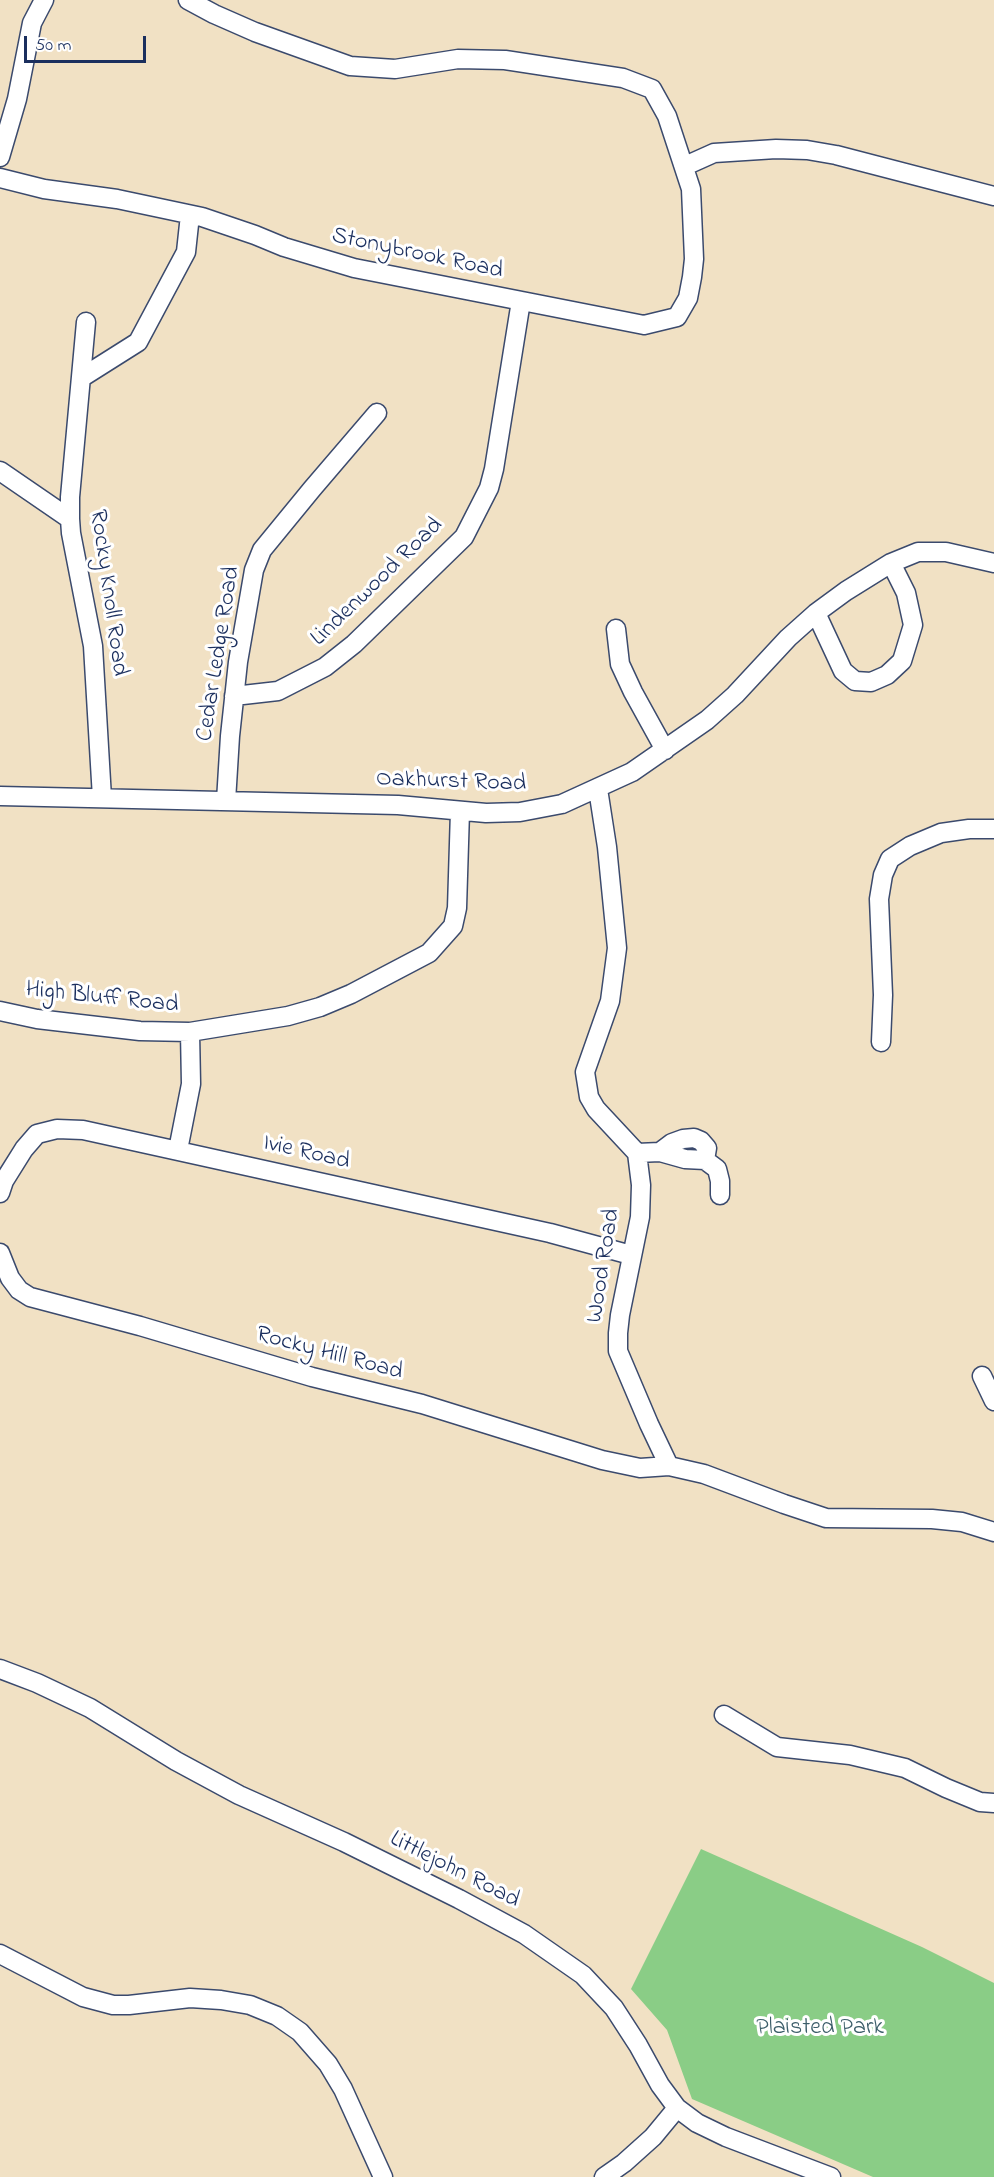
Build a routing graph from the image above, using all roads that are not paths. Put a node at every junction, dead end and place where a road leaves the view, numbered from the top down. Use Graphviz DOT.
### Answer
graph roads {
  1 [pos="44,0"];
  2 [pos="188,0"];
  3 [pos="0,157"];
  4 [pos="685,166"];
  5 [pos="0,178"];
  6 [pos="994,196"];
  7 [pos="190,215"];
  8 [pos="521,301"];
  9 [pos="86,322"];
  10 [pos="81,378"];
  11 [pos="377,413"];
  12 [pos="0,471"];
  13 [pos="70,519"];
  14 [pos="891,563"];
  15 [pos="994,563"];
  16 [pos="816,613"];
  17 [pos="616,629"];
  18 [pos="234,696"];
  19 [pos="664,750"];
  20 [pos="598,789"];
  21 [pos="0,796"];
  22 [pos="102,798"];
  23 [pos="226,801"];
  24 [pos="460,811"];
  25 [pos="994,829"];
  26 [pos="0,1011"];
  27 [pos="190,1032"];
  28 [pos="881,1042"];
  29 [pos="178,1150"];
  30 [pos="637,1153"];
  31 [pos="0,1193"];
  32 [pos="720,1196"];
  33 [pos="0,1253"];
  34 [pos="632,1255"];
  35 [pos="982,1376"];
  36 [pos="994,1401"];
  37 [pos="669,1466"];
  38 [pos="994,1532"];
  39 [pos="0,1669"];
  40 [pos="724,1714"];
  41 [pos="994,1803"];
  42 [pos="0,1954"];
  43 [pos="677,2108"];
  44 [pos="383,2177"];
  45 [pos="604,2177"];
  46 [pos="831,2177"];
  1 -- 3 [label="street"];
  2 -- 4 [label="street, Stonybrook Road"];
  4 -- 6 [label="street"];
  4 -- 8 [label="street, Stonybrook Road"];
  5 -- 7 [label="street, Stonybrook Road"];
  7 -- 8 [label="street, Stonybrook Road"];
  7 -- 10 [label="street"];
  8 -- 18 [label="street, Lindenwood Road"];
  9 -- 10 [label="street, Rocky Knoll Road"];
  10 -- 13 [label="street, Rocky Knoll Road"];
  11 -- 18 [label="street, Cedar Ledge Road"];
  12 -- 13 [label="street"];
  13 -- 22 [label="street, Rocky Knoll Road"];
  14 -- 15 [label="street, Oakhurst Road"];
  14 -- 16 [label="street, Oakhurst Road"];
  14 -- 16 [label="street"];
  16 -- 19 [label="street, Oakhurst Road"];
  17 -- 19 [label="street"];
  18 -- 23 [label="street, Cedar Ledge Road"];
  19 -- 20 [label="street, Oakhurst Road"];
  20 -- 24 [label="street, Oakhurst Road"];
  20 -- 30 [label="street"];
  21 -- 22 [label="street, Oakhurst Road"];
  22 -- 23 [label="street, Oakhurst Road"];
  23 -- 24 [label="street, Oakhurst Road"];
  24 -- 27 [label="street, High Bluff Road"];
  25 -- 28 [label="street"];
  26 -- 27 [label="street, High Bluff Road"];
  27 -- 29 [label="street"];
  29 -- 31 [label="street, Ivie Road"];
  29 -- 34 [label="street, Ivie Road"];
  30 -- 32 [label="street"];
  30 -- 34 [label="street, Wood Road"];
  33 -- 37 [label="street, Rocky Hill Road"];
  34 -- 37 [label="street, Wood Road"];
  35 -- 36 [label="street"];
  37 -- 38 [label="street"];
  39 -- 43 [label="street, Littlejohn Road"];
  40 -- 41 [label="street"];
  42 -- 44 [label="street"];
  43 -- 45 [label="street"];
  43 -- 46 [label="street, Littlejohn Road"];
}
